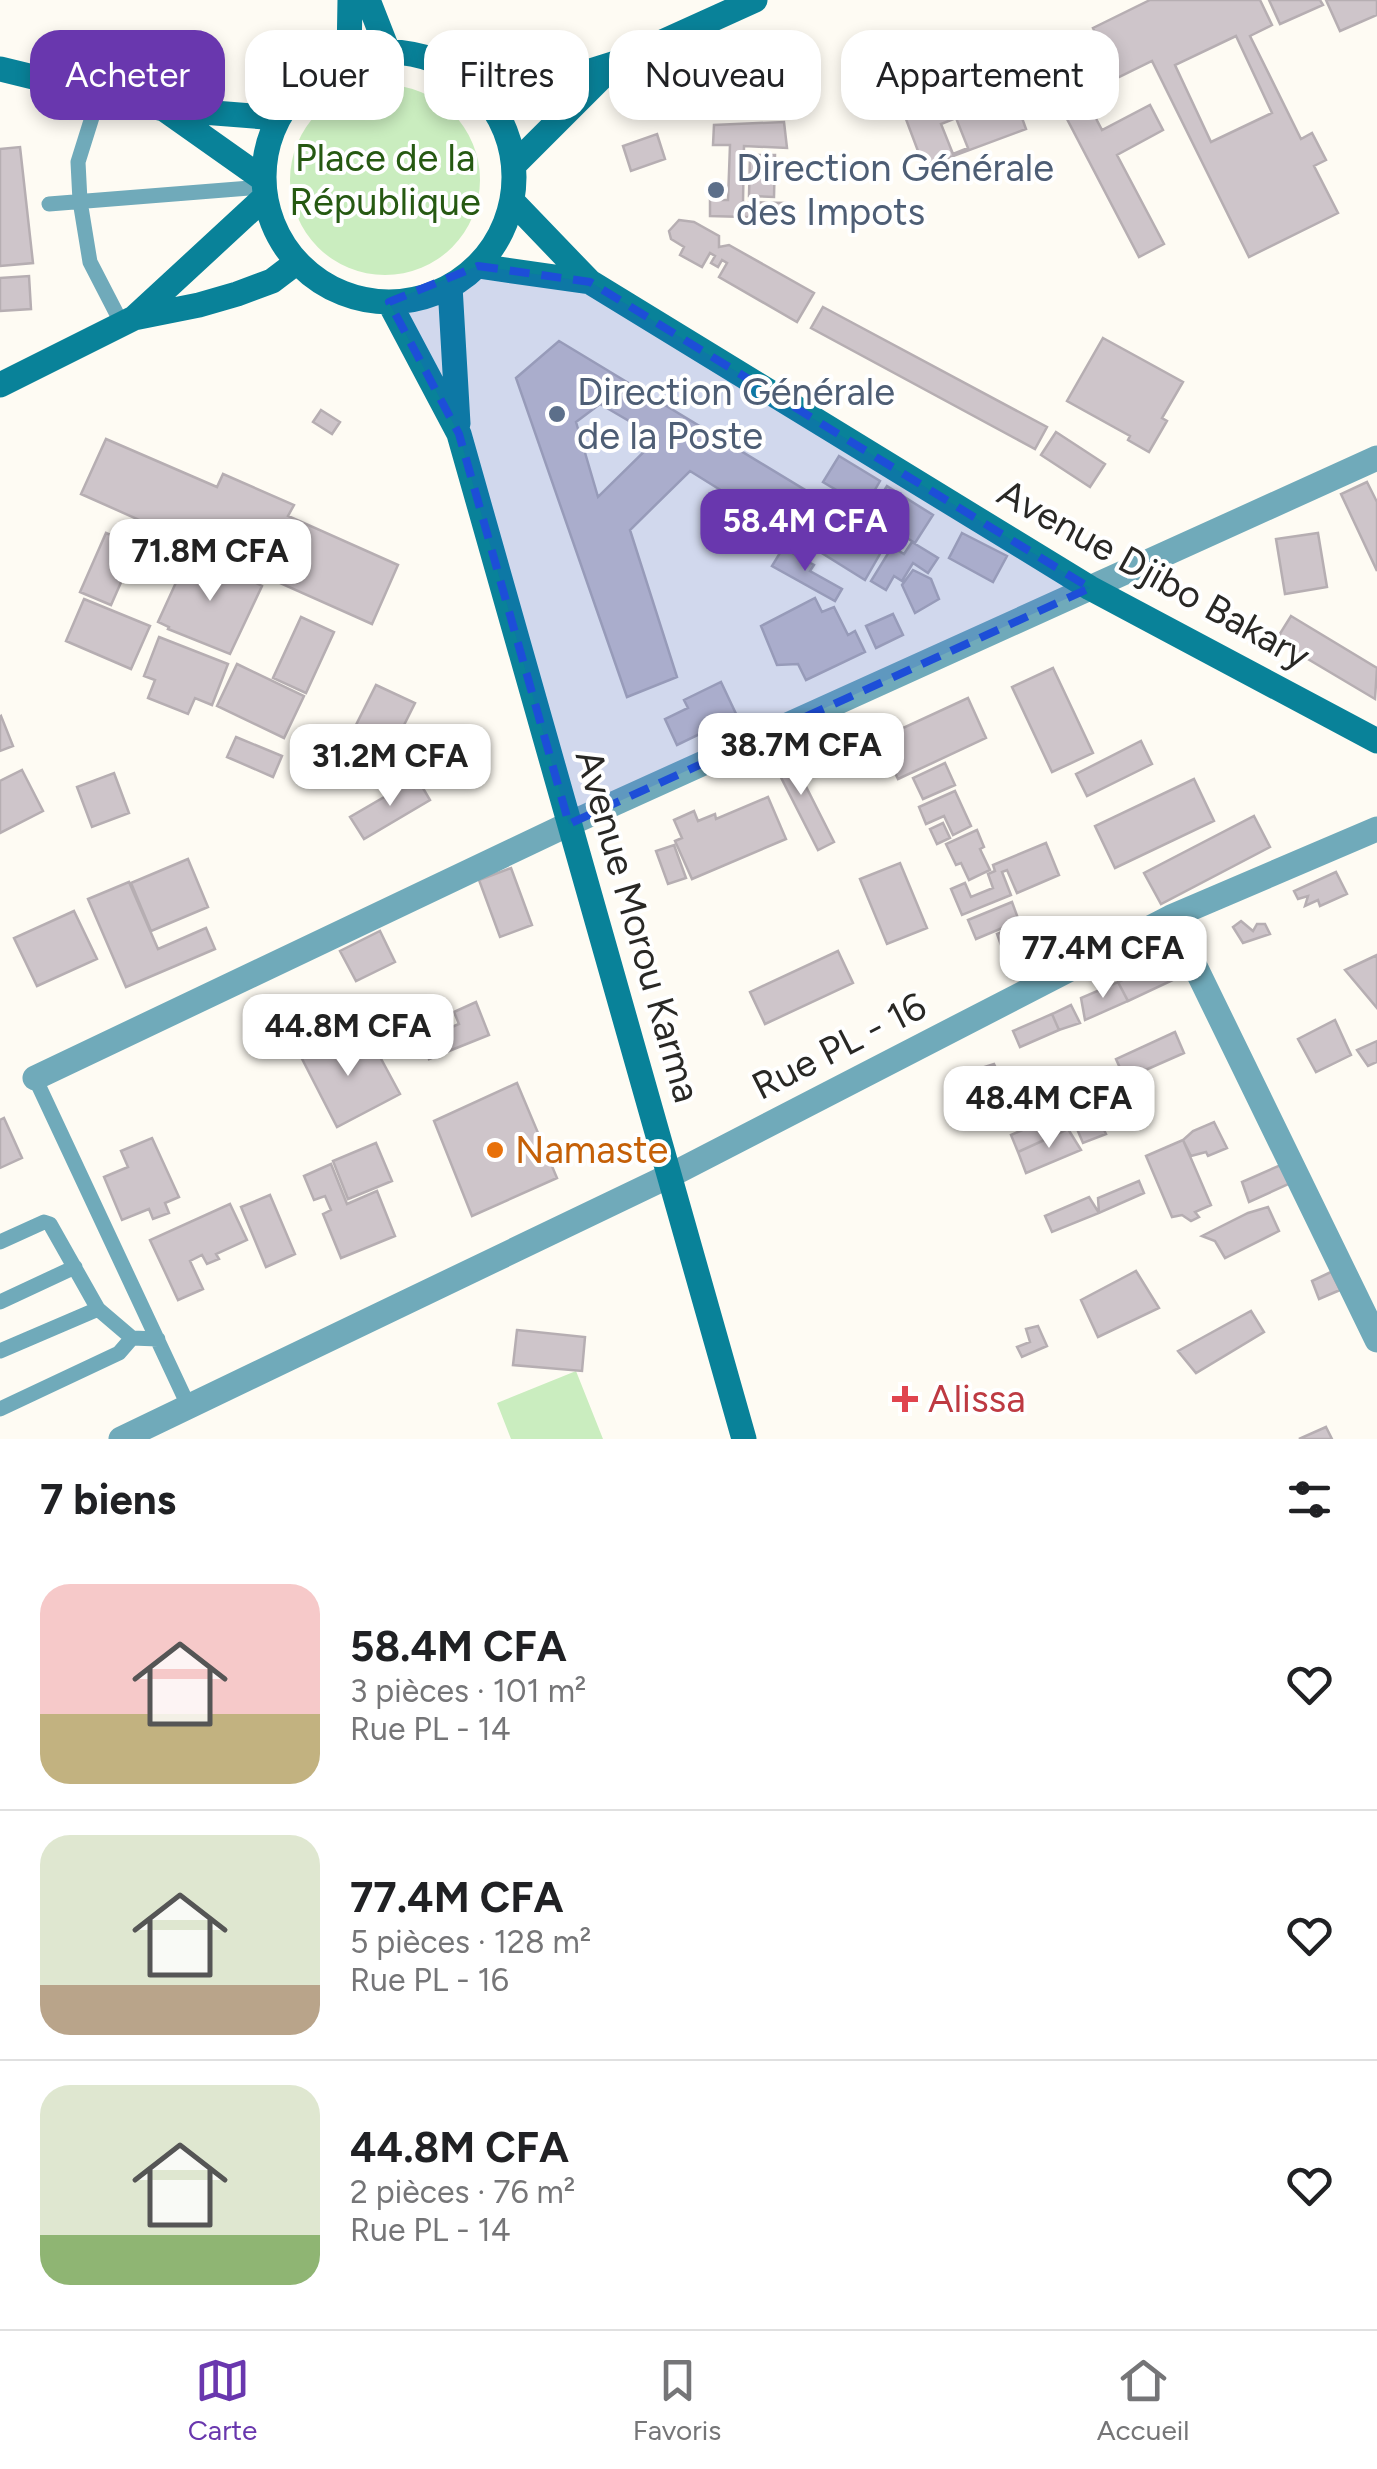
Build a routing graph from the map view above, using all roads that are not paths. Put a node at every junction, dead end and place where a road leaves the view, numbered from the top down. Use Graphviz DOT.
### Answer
graph roads {
  1 [pos="350,0"];
  2 [pos="368,0"];
  3 [pos="755,0"];
  4 [pos="349,30"];
  5 [pos="380,30"];
  6 [pos="689,30"];
  7 [pos="0,69"];
  8 [pos="609,70"];
  9 [pos="30,77"];
  10 [pos="91,120"];
  11 [pos="178,120"];
  12 [pos="277,120"];
  13 [pos="500,120"];
  14 [pos="514,165"];
  15 [pos="264,188"];
  16 [pos="80,201"];
  17 [pos="512,201"];
  18 [pos="49,204"];
  19 [pos="297,262"];
  20 [pos="478,266"];
  21 [pos="590,282"];
  22 [pos="450,286"];
  23 [pos="389,302"];
  24 [pos="128,321"];
  25 [pos="0,385"];
  26 [pos="458,434"];
  27 [pos="1377,458"];
  28 [pos="1090,588"];
  29 [pos="1377,740"];
  30 [pos="569,824"];
  31 [pos="1377,829"];
  32 [pos="1172,917"];
  33 [pos="35,1078"];
  34 [pos="671,1175"];
  35 [pos="0,1242"];
  36 [pos="74,1267"];
  37 [pos="0,1302"];
  38 [pos="98,1309"];
  39 [pos="132,1338"];
  40 [pos="158,1339"];
  41 [pos="1377,1340"];
  42 [pos="0,1351"];
  43 [pos="188,1405"];
  44 [pos="0,1409"];
  45 [pos="121,1439"];
  46 [pos="744,1439"];
  1 -- 4 [label="street"];
  2 -- 5 [label="street"];
  3 -- 6 [label="street"];
  7 -- 9 [label="street"];
  8 -- 14 [label="street"];
  10 -- 16 [label="lane"];
  11 -- 15 [label="street"];
  12 -- 15 [label="street"];
  13 -- 14 [label="street"];
  14 -- 17 [label="street"];
  15 -- 16 [label="lane"];
  15 -- 19 [label="street"];
  15 -- 24 [label="street"];
  16 -- 18 [label="lane"];
  16 -- 24 [label="lane"];
  17 -- 20 [label="street"];
  17 -- 21 [label="street"];
  19 -- 23 [label="street"];
  19 -- 24 [label="street"];
  20 -- 21 [label="street"];
  20 -- 22 [label="street"];
  21 -- 28 [label="street, Avenue Djibo Bakary"];
  22 -- 23 [label="street"];
  22 -- 26 [label="street, Avenue Morou Karma"];
  23 -- 26 [label="street, Avenue Morou Karma"];
  24 -- 25 [label="street"];
  26 -- 30 [label="street, Avenue Morou Karma"];
  27 -- 28 [label="street"];
  28 -- 29 [label="street, Avenue Djibo Bakary"];
  28 -- 30 [label="street"];
  30 -- 33 [label="street"];
  30 -- 34 [label="street, Avenue Morou Karma"];
  31 -- 32 [label="street, Rue PL - 16"];
  32 -- 34 [label="street, Rue PL - 16"];
  32 -- 41 [label="street"];
  33 -- 40 [label="lane"];
  34 -- 43 [label="street, Rue PL - 16"];
  34 -- 46 [label="street, Avenue Morou Karma"];
  35 -- 36 [label="lane"];
  36 -- 37 [label="lane"];
  36 -- 38 [label="lane"];
  38 -- 39 [label="lane"];
  38 -- 42 [label="lane"];
  39 -- 40 [label="lane"];
  39 -- 44 [label="lane"];
  40 -- 43 [label="lane"];
  43 -- 45 [label="street, Rue PL - 16"];
}
